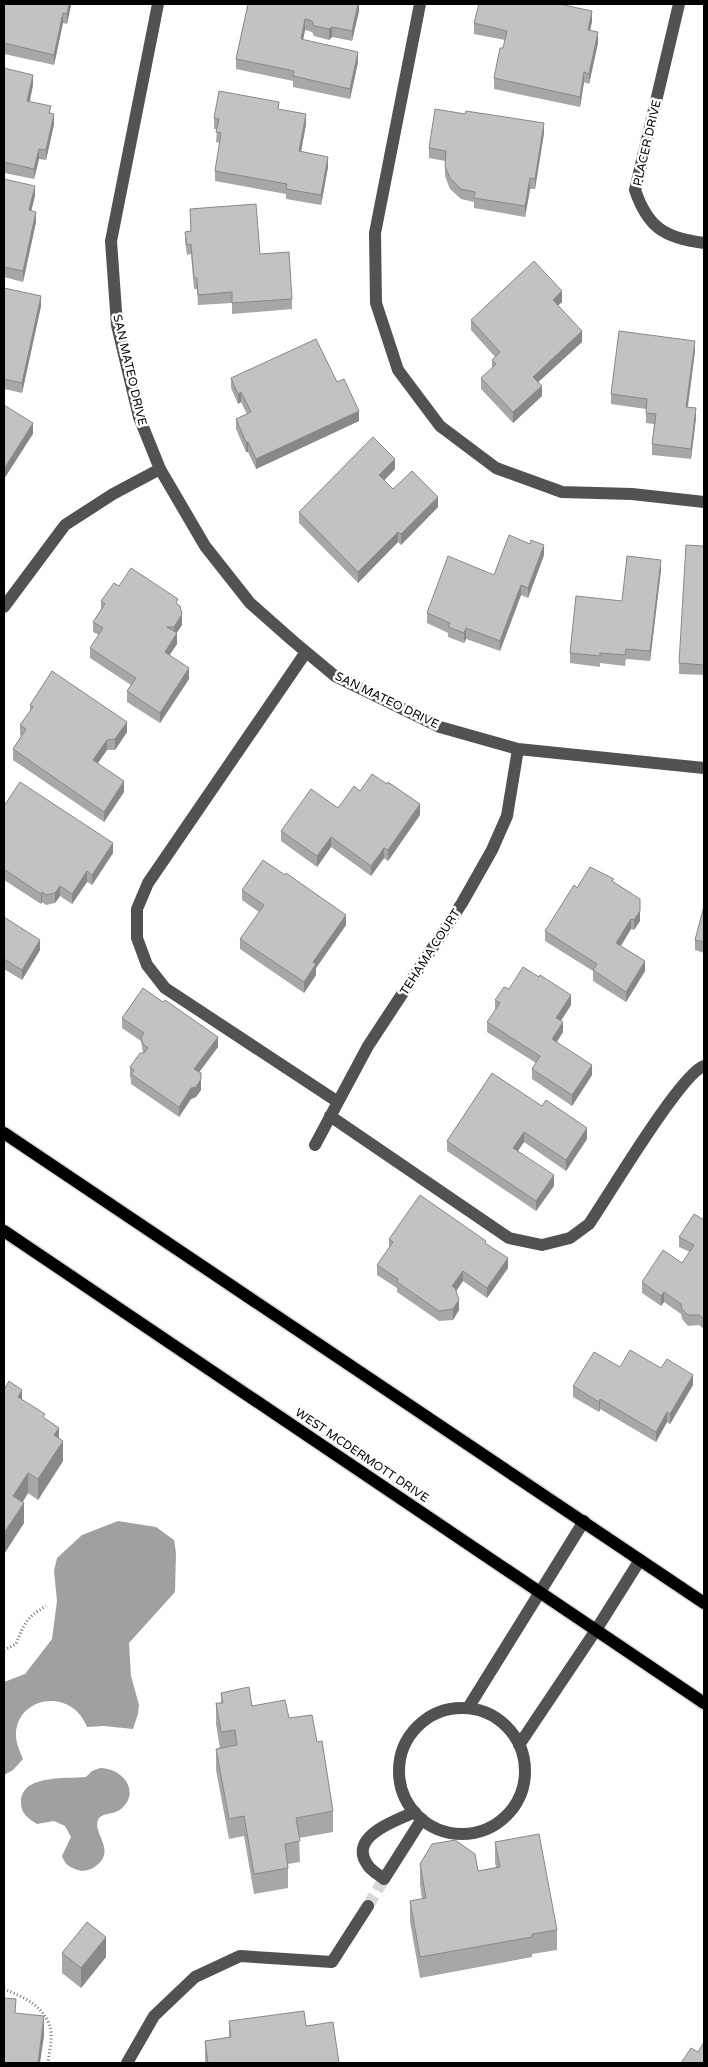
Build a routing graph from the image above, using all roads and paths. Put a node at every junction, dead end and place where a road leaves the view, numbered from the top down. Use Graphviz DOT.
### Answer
graph roads {
  1 [pos="158,4"];
  2 [pos="420,4"];
  3 [pos="679,4"];
  4 [pos="704,243"];
  5 [pos="160,469"];
  6 [pos="704,502"];
  7 [pos="4,607"];
  8 [pos="306,652"];
  9 [pos="518,749"];
  10 [pos="704,768"];
  11 [pos="704,1066"];
  12 [pos="338,1102"];
  13 [pos="330,1116"];
  14 [pos="4,1133"];
  15 [pos="315,1145"];
  16 [pos="4,1231"];
  17 [pos="584,1521"];
  18 [pos="640,1560"];
  19 [pos="540,1592"];
  20 [pos="704,1603"];
  21 [pos="46,1606"];
  22 [pos="596,1630"];
  23 [pos="4,1650"];
  24 [pos="704,1703"];
  25 [pos="468,1708"];
  26 [pos="519,1745"];
  27 [pos="418,1816"];
  28 [pos="368,1906"];
  29 [pos="4,1989"];
  30 [pos="48,2063"];
  31 [pos="127,2063"];
  1 -- 5 [label="street, SAN MATEO DRIVE"];
  2 -- 6 [label="street"];
  3 -- 4 [label="street, PLACER DRIVE"];
  5 -- 7 [label="street"];
  5 -- 8 [label="street, SAN MATEO DRIVE"];
  8 -- 9 [label="street, SAN MATEO DRIVE"];
  8 -- 12 [label="street"];
  9 -- 10 [label="street, SAN MATEO DRIVE"];
  9 -- 12 [label="street, TEHAMA COURT"];
  11 -- 13 [label="street"];
  12 -- 13 [label="street, TEHAMA COURT"];
  13 -- 15 [label="street, TEHAMA COURT"];
  14 -- 17 [label="main road"];
  16 -- 19 [label="main road, WEST MCDERMOTT DRIVE"];
  17 -- 18 [label="main road"];
  17 -- 19 [label="street"];
  18 -- 20 [label="main road"];
  18 -- 22 [label="street"];
  19 -- 22 [label="main road, WEST MCDERMOTT DRIVE"];
  19 -- 25 [label="street"];
  21 -- 23 [label="path"];
  22 -- 24 [label="main road, WEST MCDERMOTT DRIVE"];
  22 -- 26 [label="street"];
  25 -- 26 [label="street"];
  25 -- 27 [label="street"];
  26 -- 27 [label="street"];
  27 -- 27 [label="street"];
  28 -- 31 [label="street"];
  29 -- 30 [label="path"];
}
